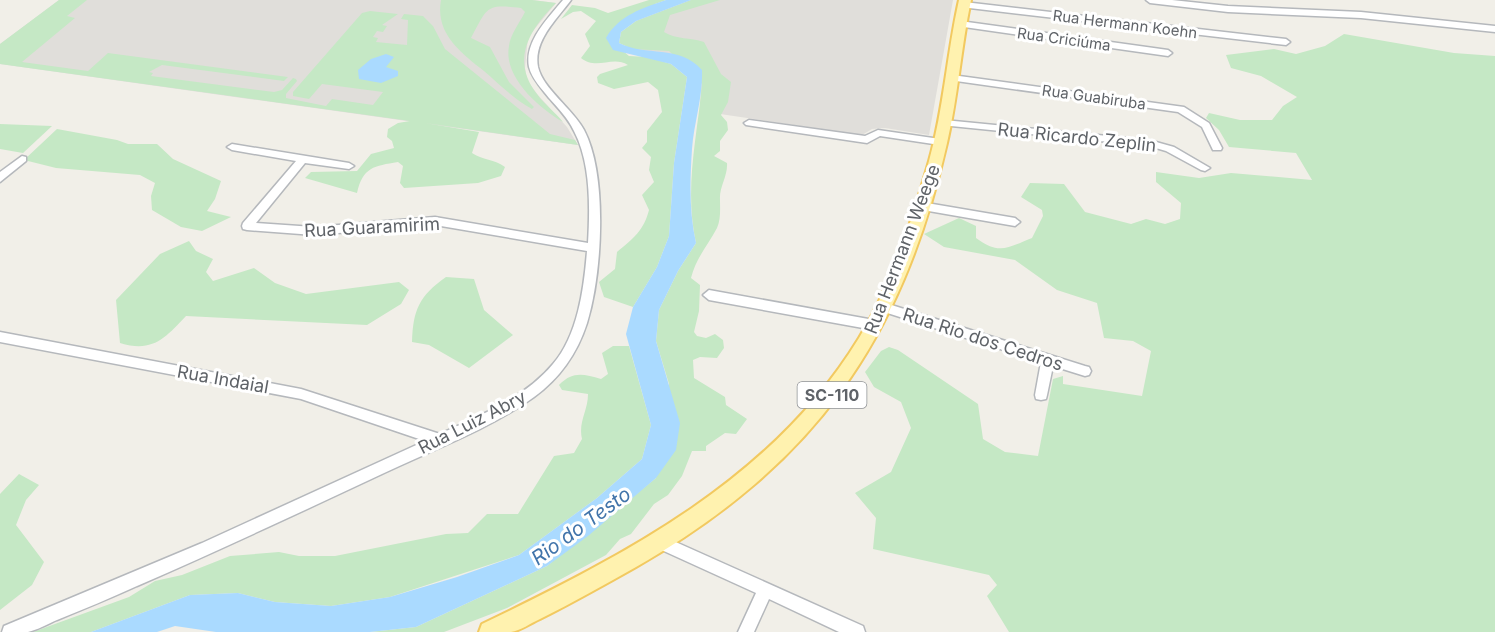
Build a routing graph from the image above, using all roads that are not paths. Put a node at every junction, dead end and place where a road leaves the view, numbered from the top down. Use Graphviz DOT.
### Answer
graph roads {
  1 [pos="567,0"];
  2 [pos="1150,0"];
  3 [pos="965,3"];
  4 [pos="960,24"];
  5 [pos="1495,29"];
  6 [pos="1286,42"];
  7 [pos="1168,53"];
  8 [pos="952,78"];
  9 [pos="749,123"];
  10 [pos="944,123"];
  11 [pos="940,142"];
  12 [pos="232,147"];
  13 [pos="1217,148"];
  14 [pos="22,159"];
  15 [pos="303,159"];
  16 [pos="349,166"];
  17 [pos="1205,168"];
  18 [pos="0,178"];
  19 [pos="921,206"];
  20 [pos="1016,222"];
  21 [pos="592,248"];
  22 [pos="709,295"];
  23 [pos="882,307"];
  24 [pos="874,326"];
  25 [pos="0,337"];
  26 [pos="1048,360"];
  27 [pos="1085,371"];
  28 [pos="1041,395"];
  29 [pos="441,440"];
  30 [pos="660,542"];
  31 [pos="765,590"];
  32 [pos="10,632"];
  33 [pos="490,632"];
  34 [pos="746,632"];
  35 [pos="857,632"];
  1 -- 21 [label="street, Rua Luiz Abry"];
  2 -- 5 [label="street"];
  3 -- 4 [label="main road, Rua Hermann Weege / SC-110"];
  3 -- 6 [label="street, Rua Hermann Koehn"];
  4 -- 7 [label="street, Rua Criciúma"];
  4 -- 8 [label="main road, Rua Hermann Weege / SC-110"];
  8 -- 10 [label="main road, Rua Hermann Weege / SC-110"];
  8 -- 13 [label="street, Rua Guabiruba"];
  9 -- 11 [label="street"];
  10 -- 11 [label="main road, Rua Hermann Weege / SC-110"];
  10 -- 17 [label="street, Rua Ricardo Zeplin"];
  11 -- 19 [label="main road, Rua Hermann Weege / SC-110"];
  12 -- 15 [label="street"];
  14 -- 18 [label="street"];
  15 -- 16 [label="street"];
  15 -- 21 [label="street, Rua Guaramirim"];
  19 -- 20 [label="street"];
  19 -- 23 [label="main road, Rua Hermann Weege / SC-110"];
  21 -- 29 [label="street, Rua Luiz Abry"];
  22 -- 24 [label="street"];
  23 -- 24 [label="main road, Rua Hermann Weege / SC-110"];
  23 -- 26 [label="street, Rua Rio dos Cedros"];
  24 -- 30 [label="main road, Rua Hermann Weege / SC-110"];
  25 -- 29 [label="street, Rua Indaial"];
  26 -- 27 [label="street, Rua Rio dos Cedros"];
  26 -- 28 [label="street"];
  29 -- 32 [label="street, Rua Luiz Abry"];
  30 -- 31 [label="street"];
  30 -- 33 [label="main road, Rua Hermann Weege / SC-110"];
  31 -- 34 [label="street"];
  31 -- 35 [label="street"];
}
